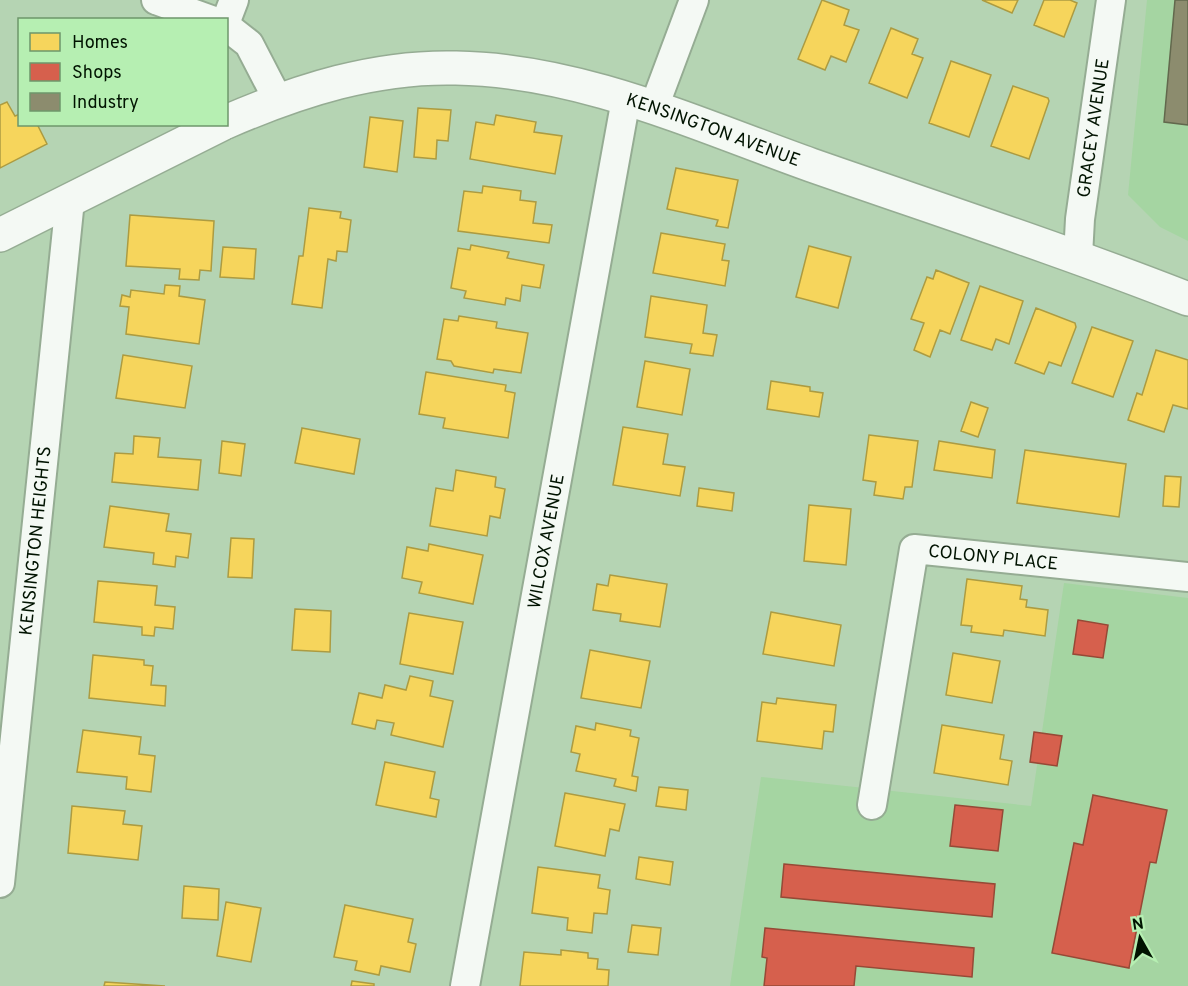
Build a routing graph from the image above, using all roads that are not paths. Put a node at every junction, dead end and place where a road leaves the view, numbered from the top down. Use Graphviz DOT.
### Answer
graph roads {
  1 [pos="156,0"];
  2 [pos="234,0"];
  3 [pos="694,0"];
  4 [pos="1111,0"];
  5 [pos="205,18"];
  6 [pos="227,18"];
  7 [pos="228,28"];
  8 [pos="278,100"];
  9 [pos="640,103"];
  10 [pos="228,121"];
  11 [pos="218,126"];
  12 [pos="70,200"];
  13 [pos="0,235"];
  14 [pos="1078,256"];
  15 [pos="1188,298"];
  16 [pos="1188,577"];
  17 [pos="872,805"];
  18 [pos="0,883"];
  19 [pos="465,986"];
  1 -- 5 [label="street"];
  2 -- 6 [label="street"];
  3 -- 9 [label="street, WILCOX AVENUE"];
  4 -- 14 [label="street, GRACEY AVENUE"];
  7 -- 8 [label="street"];
  8 -- 9 [label="main road, KENSINGTON AVENUE"];
  8 -- 10 [label="main road, KENSINGTON AVENUE"];
  9 -- 14 [label="main road, KENSINGTON AVENUE"];
  9 -- 19 [label="street, WILCOX AVENUE"];
  11 -- 12 [label="main road"];
  12 -- 13 [label="main road"];
  12 -- 18 [label="street, KENSINGTON HEIGHTS"];
  14 -- 15 [label="main road, KENSINGTON AVENUE"];
  16 -- 17 [label="street, COLONY PLACE"];
}
